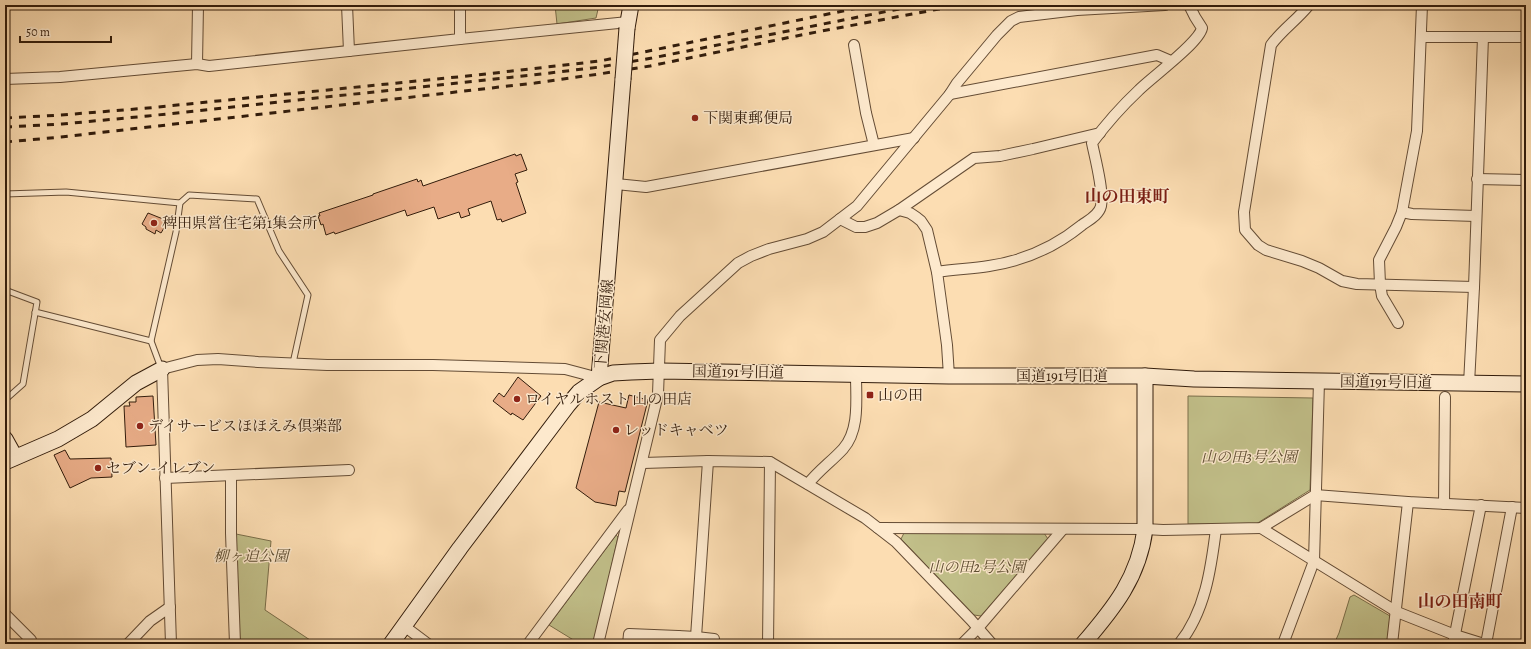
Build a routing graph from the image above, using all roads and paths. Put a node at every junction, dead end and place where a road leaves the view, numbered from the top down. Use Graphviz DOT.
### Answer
graph roads {
  1 [pos="198,5"];
  2 [pos="347,5"];
  3 [pos="460,5"];
  4 [pos="631,5"];
  5 [pos="1165,5"];
  6 [pos="1188,5"];
  7 [pos="1309,5"];
  8 [pos="1422,5"];
  9 [pos="628,25"];
  10 [pos="1421,37"];
  11 [pos="1483,37"];
  12 [pos="1526,37"];
  13 [pos="460,39"];
  14 [pos="854,45"];
  15 [pos="349,51"];
  16 [pos="1171,61"];
  17 [pos="197,64"];
  18 [pos="5,79"];
  19 [pos="950,94"];
  20 [pos="1100,133"];
  21 [pos="914,138"];
  22 [pos="874,145"];
  23 [pos="1477,179"];
  24 [pos="1526,180"];
  25 [pos="616,184"];
  26 [pos="5,194"];
  27 [pos="180,202"];
  28 [pos="898,210"];
  29 [pos="1402,212"];
  30 [pos="1476,216"];
  31 [pos="840,219"];
  32 [pos="937,272"];
  33 [pos="1380,284"];
  34 [pos="1474,287"];
  35 [pos="5,290"];
  36 [pos="35,312"];
  37 [pos="1398,323"];
  38 [pos="151,341"];
  39 [pos="293,363"];
  40 [pos="162,368"];
  41 [pos="660,371"];
  42 [pos="856,375"];
  43 [pos="948,376"];
  44 [pos="1145,376"];
  45 [pos="599,378"];
  46 [pos="1319,381"];
  47 [pos="1469,384"];
  48 [pos="1526,384"];
  49 [pos="1446,397"];
  50 [pos="5,400"];
  51 [pos="5,440"];
  52 [pos="10,459"];
  53 [pos="708,461"];
  54 [pos="770,462"];
  55 [pos="643,463"];
  56 [pos="349,470"];
  57 [pos="231,476"];
  58 [pos="165,478"];
  59 [pos="808,484"];
  60 [pos="1315,495"];
  61 [pos="1408,502"];
  62 [pos="1444,504"];
  63 [pos="1481,505"];
  64 [pos="630,507"];
  65 [pos="1512,507"];
  66 [pos="1526,508"];
  67 [pos="878,528"];
  68 [pos="1261,528"];
  69 [pos="1063,529"];
  70 [pos="1145,529"];
  71 [pos="1216,529"];
  72 [pos="1314,561"];
  73 [pos="170,607"];
  74 [pos="1397,612"];
  75 [pos="5,614"];
  76 [pos="404,626"];
  77 [pos="978,628"];
  78 [pos="696,637"];
  79 [pos="1454,639"];
  80 [pos="678,640"];
  81 [pos="31,644"];
  82 [pos="128,644"];
  83 [pos="171,644"];
  84 [pos="235,644"];
  85 [pos="391,644"];
  86 [pos="428,644"];
  87 [pos="528,644"];
  88 [pos="598,644"];
  89 [pos="628,644"];
  90 [pos="714,644"];
  91 [pos="768,644"];
  92 [pos="962,644"];
  93 [pos="992,644"];
  94 [pos="1083,644"];
  95 [pos="1179,644"];
  96 [pos="1283,644"];
  97 [pos="1392,644"];
  98 [pos="1485,644"];
  1 -- 17 [label="street"];
  2 -- 15 [label="street"];
  3 -- 13 [label="street"];
  4 -- 9 [label="street, 下関港安岡線"];
  5 -- 19 [label="street"];
  6 -- 16 [label="street"];
  7 -- 33 [label="street"];
  8 -- 10 [label="street"];
  9 -- 13 [label="street"];
  9 -- 25 [label="street, 下関港安岡線, bridge"];
  10 -- 11 [label="street"];
  10 -- 29 [label="street"];
  11 -- 12 [label="street"];
  11 -- 23 [label="street"];
  13 -- 15 [label="street"];
  14 -- 22 [label="street"];
  15 -- 17 [label="street"];
  16 -- 19 [label="street"];
  16 -- 20 [label="street"];
  17 -- 18 [label="street"];
  19 -- 21 [label="street"];
  20 -- 28 [label="street"];
  20 -- 32 [label="street"];
  21 -- 22 [label="street"];
  21 -- 31 [label="street"];
  22 -- 25 [label="street"];
  23 -- 24 [label="street"];
  23 -- 30 [label="street"];
  25 -- 45 [label="street, 下関港安岡線"];
  26 -- 27 [label="lane"];
  27 -- 38 [label="lane"];
  27 -- 39 [label="lane"];
  28 -- 31 [label="street"];
  28 -- 32 [label="street"];
  29 -- 30 [label="street"];
  29 -- 33 [label="street"];
  30 -- 34 [label="street"];
  31 -- 41 [label="street"];
  32 -- 43 [label="street"];
  33 -- 34 [label="street"];
  33 -- 37 [label="street"];
  34 -- 47 [label="street"];
  35 -- 36 [label="lane"];
  36 -- 38 [label="lane"];
  36 -- 50 [label="lane"];
  38 -- 40 [label="lane"];
  39 -- 40 [label="street"];
  39 -- 45 [label="street"];
  40 -- 52 [label="street"];
  40 -- 58 [label="street"];
  41 -- 42 [label="street, 国道191号旧道"];
  41 -- 45 [label="street, 国道191号旧道"];
  41 -- 55 [label="street"];
  42 -- 43 [label="street, 国道191号旧道"];
  42 -- 59 [label="street"];
  43 -- 44 [label="street, 国道191号旧道"];
  44 -- 46 [label="street, 国道191号旧道"];
  44 -- 70 [label="street"];
  45 -- 76 [label="street, 下関港安岡線"];
  46 -- 47 [label="street, 国道191号旧道"];
  46 -- 60 [label="street"];
  47 -- 48 [label="street, 国道191号旧道"];
  49 -- 62 [label="street"];
  51 -- 52 [label="street"];
  53 -- 54 [label="street"];
  53 -- 55 [label="street"];
  53 -- 78 [label="street"];
  54 -- 59 [label="street"];
  54 -- 91 [label="street"];
  55 -- 64 [label="street"];
  56 -- 57 [label="street"];
  57 -- 58 [label="street"];
  57 -- 84 [label="street"];
  58 -- 73 [label="street"];
  59 -- 67 [label="street"];
  60 -- 61 [label="street"];
  60 -- 68 [label="street"];
  60 -- 72 [label="street"];
  61 -- 62 [label="street"];
  61 -- 74 [label="street"];
  62 -- 63 [label="street"];
  63 -- 65 [label="street"];
  63 -- 79 [label="street"];
  64 -- 87 [label="street"];
  64 -- 88 [label="street"];
  65 -- 66 [label="street"];
  65 -- 98 [label="street"];
  67 -- 69 [label="street"];
  67 -- 77 [label="street"];
  68 -- 71 [label="street"];
  68 -- 72 [label="street"];
  69 -- 70 [label="street"];
  69 -- 77 [label="street"];
  70 -- 71 [label="street"];
  70 -- 94 [label="street"];
  71 -- 95 [label="street"];
  72 -- 74 [label="street"];
  72 -- 96 [label="street"];
  73 -- 82 [label="street"];
  73 -- 83 [label="street"];
  74 -- 79 [label="street"];
  74 -- 97 [label="street"];
  75 -- 81 [label="street"];
  76 -- 85 [label="street, 下関港安岡線"];
  76 -- 86 [label="street"];
  77 -- 92 [label="street"];
  77 -- 93 [label="street"];
  78 -- 80 [label="street"];
  78 -- 90 [label="street"];
  79 -- 98 [label="street"];
  80 -- 89 [label="street"];
}
